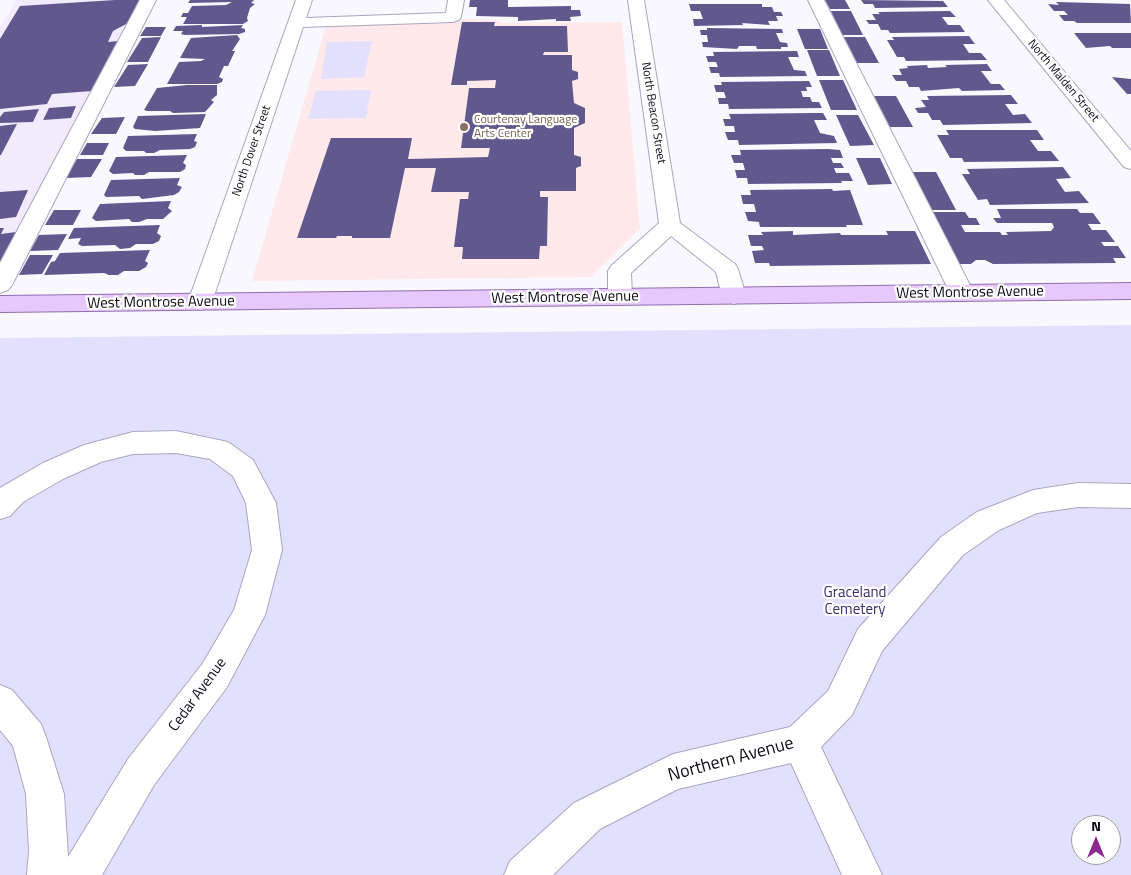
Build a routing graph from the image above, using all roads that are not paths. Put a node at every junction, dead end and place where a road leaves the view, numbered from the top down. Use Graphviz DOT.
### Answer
graph roads {
  1 [pos="148,0"];
  2 [pos="304,0"];
  3 [pos="456,0"];
  4 [pos="636,0"];
  5 [pos="816,0"];
  6 [pos="996,0"];
  7 [pos="295,23"];
  8 [pos="1131,163"];
  9 [pos="670,225"];
  10 [pos="0,285"];
  11 [pos="1131,291"];
  12 [pos="962,293"];
  13 [pos="734,296"];
  14 [pos="620,297"];
  15 [pos="200,302"];
  16 [pos="0,304"];
  17 [pos="1131,496"];
  18 [pos="0,507"];
  19 [pos="0,702"];
  20 [pos="800,743"];
  21 [pos="47,875"];
  22 [pos="80,875"];
  23 [pos="524,875"];
  24 [pos="862,875"];
  1 -- 10 [label="street"];
  2 -- 7 [label="street, North Dover Street"];
  3 -- 7 [label="street"];
  4 -- 9 [label="street, North Beacon Street"];
  5 -- 12 [label="street"];
  6 -- 8 [label="street, North Malden Street"];
  7 -- 15 [label="street, North Dover Street"];
  9 -- 13 [label="street"];
  9 -- 14 [label="street"];
  11 -- 12 [label="main road, West Montrose Avenue"];
  12 -- 13 [label="main road, West Montrose Avenue"];
  13 -- 14 [label="main road, West Montrose Avenue"];
  14 -- 15 [label="main road, West Montrose Avenue"];
  15 -- 16 [label="main road, West Montrose Avenue"];
  17 -- 20 [label="street, Northern Avenue"];
  18 -- 22 [label="street, Cedar Avenue"];
  19 -- 21 [label="street"];
  20 -- 23 [label="street, Northern Avenue"];
  20 -- 24 [label="street"];
}
